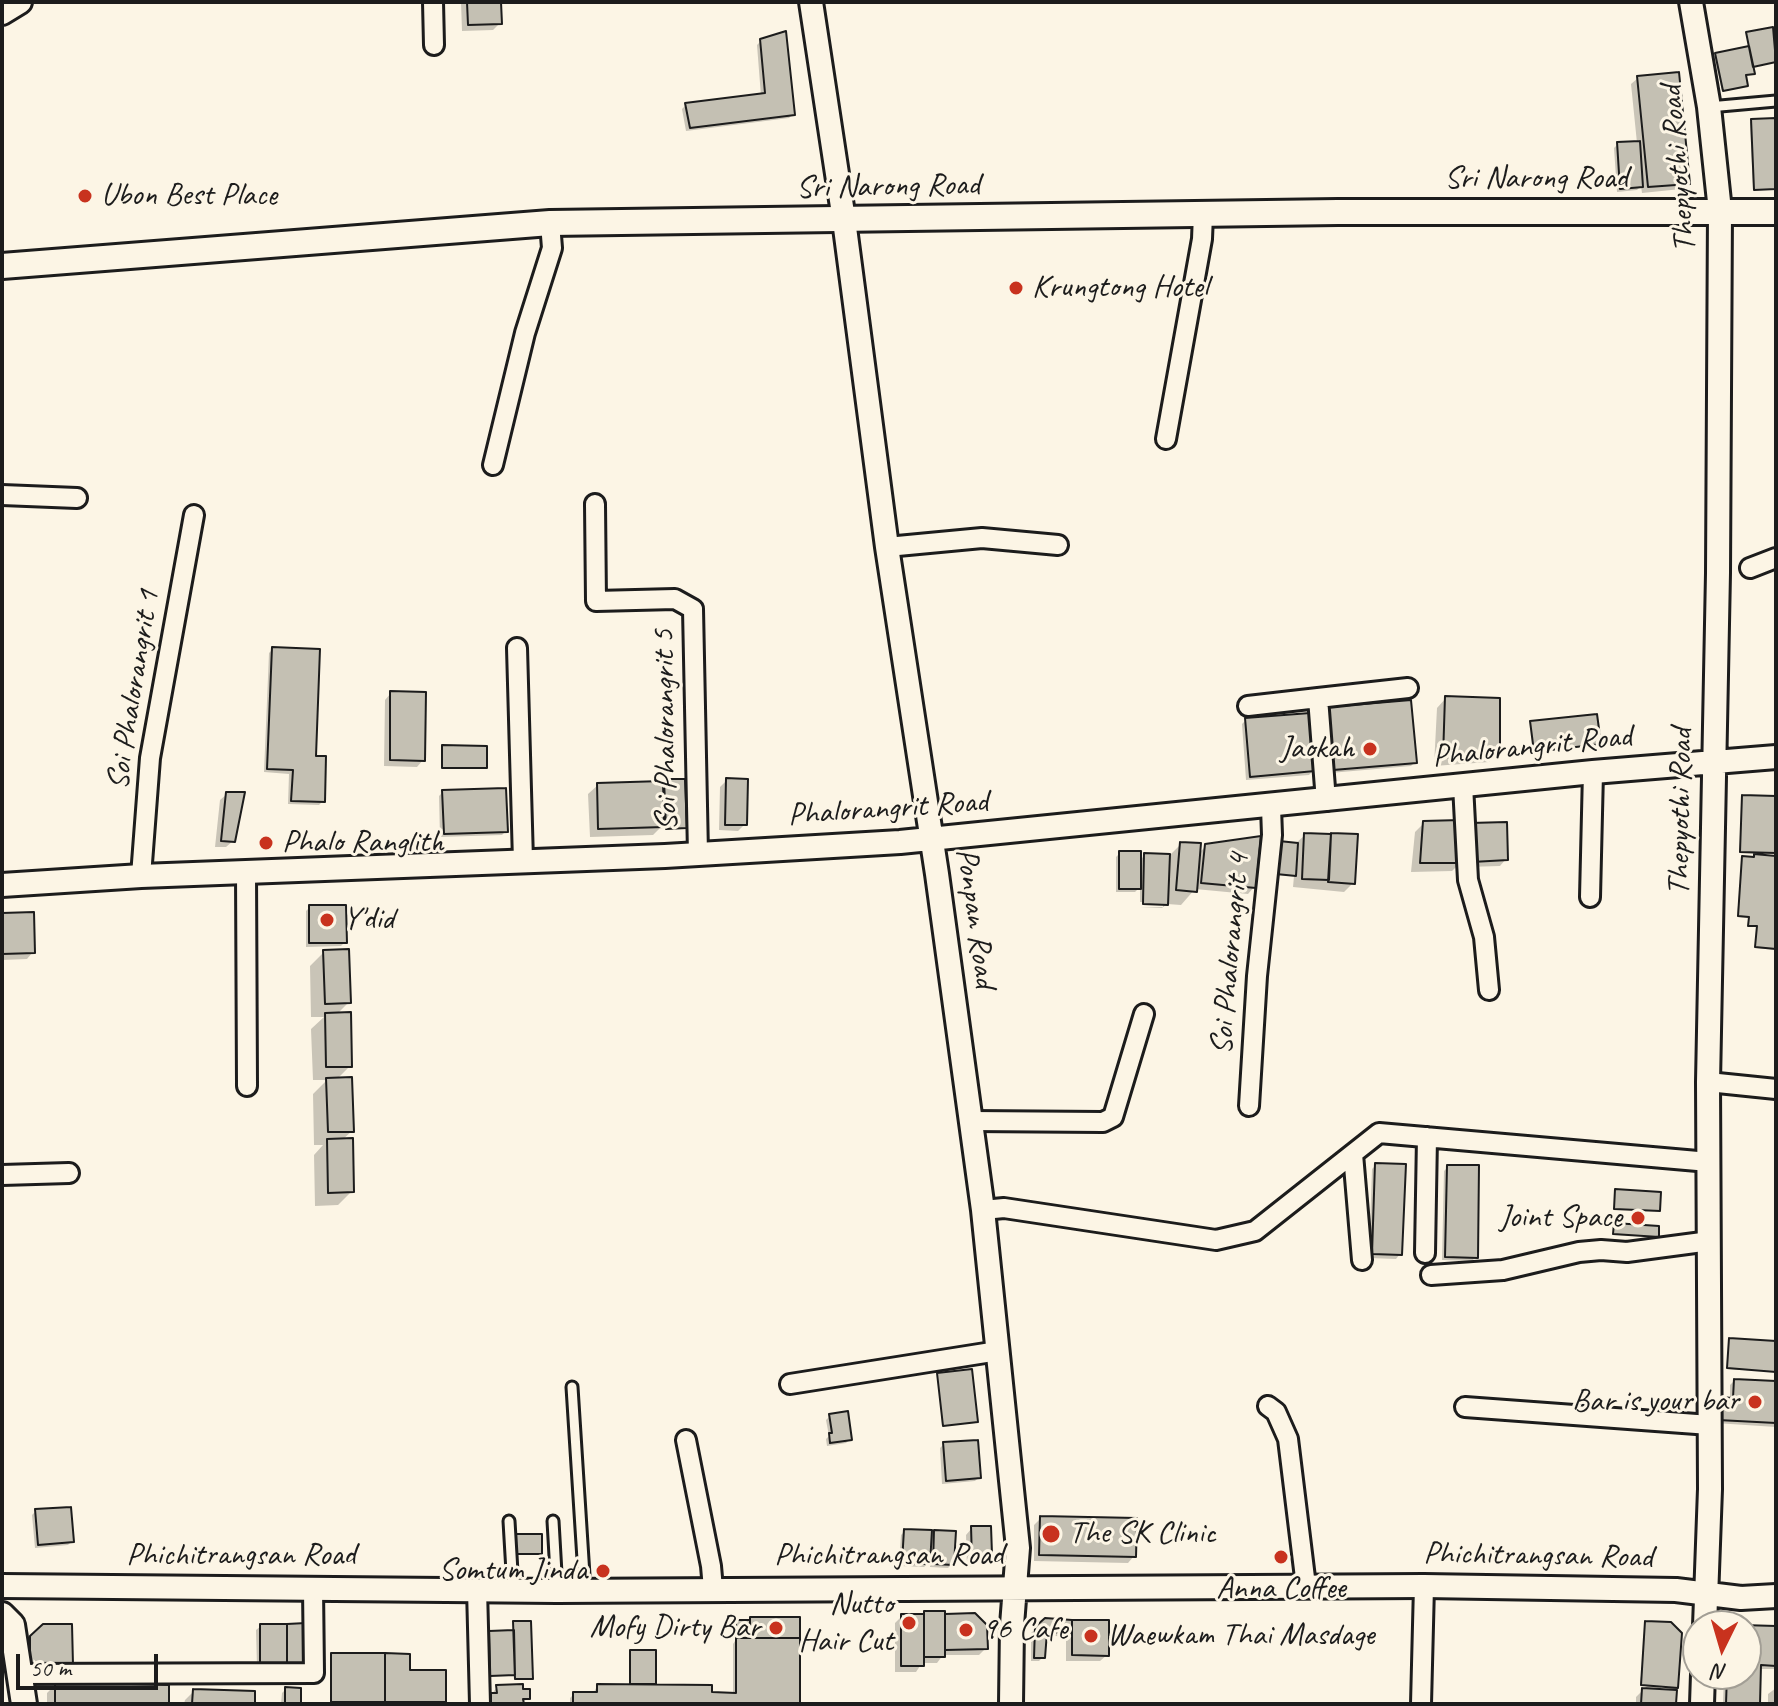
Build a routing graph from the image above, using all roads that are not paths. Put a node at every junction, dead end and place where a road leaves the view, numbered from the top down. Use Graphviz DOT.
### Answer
graph roads {
  1 [pos="20,2"];
  2 [pos="433,2"];
  3 [pos="811,2"];
  4 [pos="1691,2"];
  5 [pos="2,13"];
  6 [pos="434,45"];
  7 [pos="1776,101"];
  8 [pos="1709,107"];
  9 [pos="1720,211"];
  10 [pos="1776,212"];
  11 [pos="1203,214"];
  12 [pos="844,220"];
  13 [pos="550,223"];
  14 [pos="2,266"];
  15 [pos="1166,439"];
  16 [pos="493,465"];
  17 [pos="2,495"];
  18 [pos="77,498"];
  19 [pos="595,504"];
  20 [pos="194,515"];
  21 [pos="1058,545"];
  22 [pos="887,547"];
  23 [pos="1776,558"];
  24 [pos="1750,568"];
  25 [pos="517,648"];
  26 [pos="1408,688"];
  27 [pos="1318,698"];
  28 [pos="1248,706"];
  29 [pos="1776,757"];
  30 [pos="1714,761"];
  31 [pos="1593,772"];
  32 [pos="1463,785"];
  33 [pos="1326,801"];
  34 [pos="1271,807"];
  35 [pos="932,840"];
  36 [pos="698,854"];
  37 [pos="523,861"];
  38 [pos="246,872"];
  39 [pos="141,876"];
  40 [pos="2,885"];
  41 [pos="1590,897"];
  42 [pos="1489,990"];
  43 [pos="1144,1014"];
  44 [pos="1708,1082"];
  45 [pos="247,1086"];
  46 [pos="1776,1089"];
  47 [pos="1249,1106"];
  48 [pos="971,1121"];
  49 [pos="1427,1137"];
  50 [pos="1353,1154"];
  51 [pos="1709,1162"];
  52 [pos="69,1173"];
  53 [pos="2,1175"];
  54 [pos="983,1210"];
  55 [pos="1710,1241"];
  56 [pos="1425,1253"];
  57 [pos="1362,1260"];
  58 [pos="1431,1275"];
  59 [pos="998,1351"];
  60 [pos="790,1384"];
  61 [pos="572,1387"];
  62 [pos="1268,1406"];
  63 [pos="1465,1407"];
  64 [pos="1710,1425"];
  65 [pos="686,1440"];
  66 [pos="509,1521"];
  67 [pos="553,1521"];
  68 [pos="2,1586"];
  69 [pos="1306,1586"];
  70 [pos="1424,1586"];
  71 [pos="1015,1587"];
  72 [pos="313,1588"];
  73 [pos="477,1589"];
  74 [pos="513,1589"];
  75 [pos="713,1589"];
  76 [pos="557,1591"];
  77 [pos="585,1591"];
  78 [pos="1707,1594"];
  79 [pos="1776,1596"];
  80 [pos="1706,1610"];
  81 [pos="2,1615"];
  82 [pos="19,1674"];
  83 [pos="24,1704"];
  84 [pos="480,1704"];
  85 [pos="1011,1704"];
  86 [pos="1421,1704"];
  1 -- 5 [label="street"];
  2 -- 6 [label="street"];
  3 -- 12 [label="street, Ponpan Road"];
  4 -- 8 [label="street, Thepyothi Road"];
  7 -- 8 [label="lane"];
  8 -- 9 [label="street, Thepyothi Road"];
  9 -- 10 [label="main road, Sri Narong Road"];
  9 -- 11 [label="main road, Sri Narong Road"];
  9 -- 30 [label="street, Thepyothi Road"];
  11 -- 12 [label="main road, Sri Narong Road"];
  11 -- 15 [label="street"];
  12 -- 13 [label="main road, Sri Narong Road"];
  12 -- 22 [label="street, Ponpan Road"];
  13 -- 14 [label="main road, Sri Narong Road"];
  13 -- 16 [label="street"];
  17 -- 18 [label="street"];
  19 -- 36 [label="street, Soi Phalorangrit 5"];
  20 -- 39 [label="street, Soi Phalorangrit 1"];
  21 -- 22 [label="street"];
  22 -- 35 [label="street, Ponpan Road"];
  23 -- 24 [label="street"];
  25 -- 37 [label="street"];
  26 -- 27 [label="street"];
  27 -- 28 [label="street"];
  27 -- 33 [label="street"];
  29 -- 30 [label="street, Phalorangrit Road"];
  30 -- 31 [label="street, Phalorangrit Road"];
  30 -- 44 [label="street, Thepyothi Road"];
  31 -- 32 [label="street, Phalorangrit Road"];
  31 -- 41 [label="street"];
  32 -- 33 [label="street, Phalorangrit Road"];
  32 -- 42 [label="street"];
  33 -- 34 [label="street, Phalorangrit Road"];
  34 -- 35 [label="street, Phalorangrit Road"];
  34 -- 47 [label="street, Soi Phalorangrit 4"];
  35 -- 36 [label="street, Phalorangrit Road"];
  35 -- 48 [label="street, Ponpan Road"];
  36 -- 37 [label="street, Phalorangrit Road"];
  37 -- 38 [label="street, Phalorangrit Road"];
  38 -- 39 [label="street, Phalorangrit Road"];
  38 -- 45 [label="street"];
  39 -- 40 [label="street, Phalorangrit Road"];
  43 -- 48 [label="street"];
  44 -- 46 [label="street"];
  44 -- 51 [label="street, Thepyothi Road"];
  48 -- 54 [label="street, Ponpan Road"];
  49 -- 50 [label="street"];
  49 -- 51 [label="street"];
  49 -- 56 [label="street"];
  50 -- 54 [label="street"];
  50 -- 57 [label="street"];
  51 -- 55 [label="street, Thepyothi Road"];
  52 -- 53 [label="street"];
  54 -- 59 [label="street, Ponpan Road"];
  55 -- 58 [label="street"];
  55 -- 64 [label="street, Thepyothi Road"];
  59 -- 60 [label="street"];
  59 -- 71 [label="street, Ponpan Road"];
  61 -- 77 [label="lane"];
  62 -- 69 [label="street"];
  63 -- 64 [label="street"];
  64 -- 78 [label="street, Thepyothi Road"];
  65 -- 75 [label="street"];
  66 -- 74 [label="lane"];
  67 -- 76 [label="lane"];
  68 -- 72 [label="street, Phichitrangsan Road"];
  69 -- 70 [label="street, Phichitrangsan Road"];
  69 -- 71 [label="street, Phichitrangsan Road"];
  70 -- 78 [label="street, Phichitrangsan Road"];
  70 -- 86 [label="street"];
  71 -- 75 [label="street, Phichitrangsan Road"];
  71 -- 85 [label="street, Ponpan Road"];
  72 -- 73 [label="street, Phichitrangsan Road"];
  72 -- 82 [label="street"];
  73 -- 74 [label="street, Phichitrangsan Road"];
  73 -- 84 [label="street"];
  74 -- 76 [label="street, Phichitrangsan Road"];
  75 -- 77 [label="street, Phichitrangsan Road"];
  76 -- 77 [label="street, Phichitrangsan Road"];
  78 -- 79 [label="street, Phichitrangsan Road"];
  78 -- 80 [label="street, Thepyothi Road"];
  81 -- 82 [label="main road"];
  82 -- 83 [label="main road"];
}
